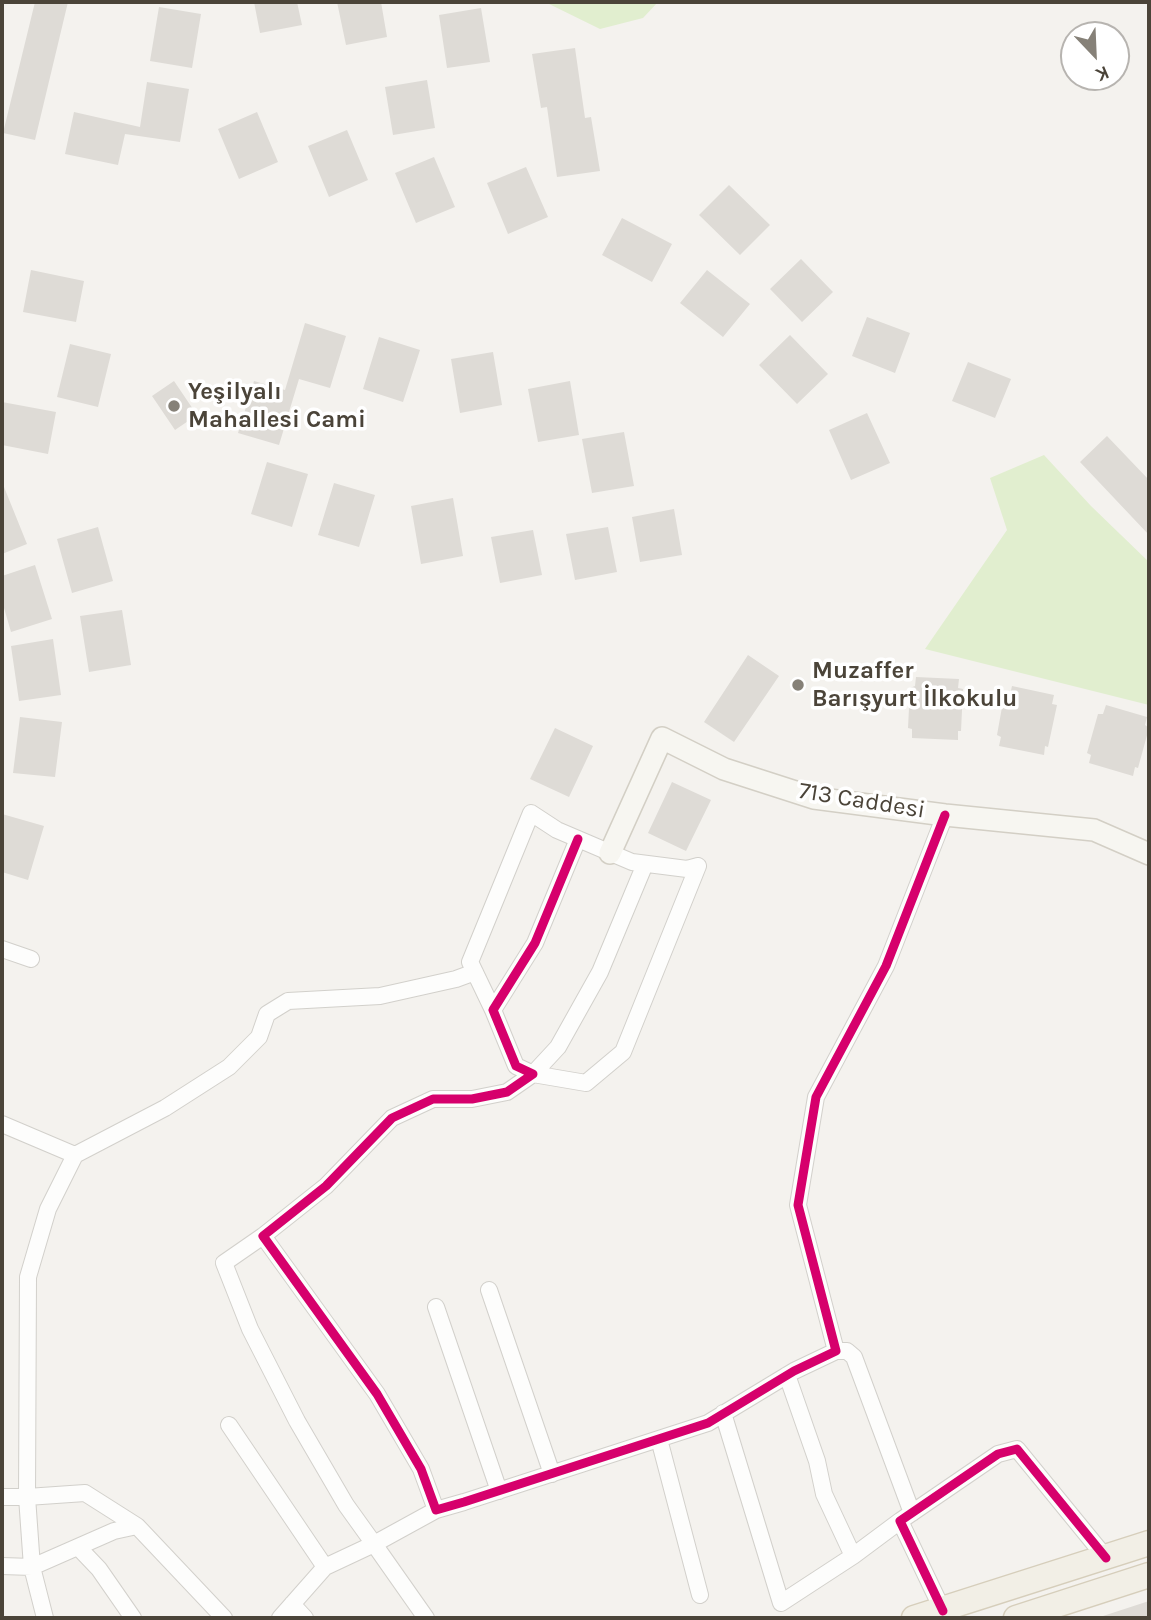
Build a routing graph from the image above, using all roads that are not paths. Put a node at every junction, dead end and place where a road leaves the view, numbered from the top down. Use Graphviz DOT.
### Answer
graph roads {
  1 [pos="945,815"];
  2 [pos="578,839"];
  3 [pos="610,853"];
  4 [pos="1149,854"];
  5 [pos="645,864"];
  6 [pos="2,949"];
  7 [pos="31,960"];
  8 [pos="475,972"];
  9 [pos="493,1010"];
  10 [pos="533,1074"];
  11 [pos="2,1124"];
  12 [pos="75,1155"];
  13 [pos="263,1236"];
  14 [pos="489,1290"];
  15 [pos="436,1307"];
  16 [pos="836,1351"];
  17 [pos="787,1375"];
  18 [pos="723,1413"];
  19 [pos="229,1424"];
  20 [pos="659,1439"];
  21 [pos="552,1474"];
  22 [pos="499,1491"];
  23 [pos="2,1497"];
  24 [pos="27,1497"];
  25 [pos="436,1510"];
  26 [pos="906,1517"];
  27 [pos="137,1526"];
  28 [pos="1149,1543"];
  29 [pos="374,1544"];
  30 [pos="78,1547"];
  31 [pos="853,1556"];
  32 [pos="1106,1558"];
  33 [pos="2,1566"];
  34 [pos="32,1567"];
  35 [pos="325,1567"];
  36 [pos="1149,1575"];
  37 [pos="700,1595"];
  38 [pos="292,1604"];
  39 [pos="943,1611"];
  40 [pos="45,1618"];
  41 [pos="133,1618"];
  42 [pos="224,1618"];
  43 [pos="280,1618"];
  44 [pos="304,1618"];
  45 [pos="426,1618"];
  46 [pos="914,1618"];
  47 [pos="1016,1618"];
  1 -- 3 [label="street, 713 Caddesi"];
  1 -- 4 [label="street, 713 Caddesi"];
  1 -- 16 [label="street"];
  2 -- 3 [label="street"];
  2 -- 8 [label="street"];
  2 -- 9 [label="street"];
  3 -- 5 [label="street"];
  5 -- 10 [label="street"];
  5 -- 10 [label="street"];
  6 -- 7 [label="street"];
  8 -- 9 [label="street"];
  8 -- 12 [label="street"];
  9 -- 10 [label="street"];
  10 -- 13 [label="street"];
  11 -- 12 [label="street"];
  12 -- 24 [label="street"];
  13 -- 25 [label="street"];
  13 -- 29 [label="street"];
  14 -- 21 [label="street"];
  15 -- 22 [label="street"];
  16 -- 17 [label="street"];
  16 -- 26 [label="street"];
  17 -- 18 [label="street"];
  17 -- 31 [label="street"];
  18 -- 20 [label="street"];
  18 -- 31 [label="street"];
  19 -- 35 [label="street"];
  20 -- 21 [label="street"];
  20 -- 37 [label="street"];
  21 -- 22 [label="street"];
  22 -- 25 [label="street"];
  23 -- 24 [label="street"];
  24 -- 27 [label="street"];
  24 -- 34 [label="street"];
  25 -- 29 [label="street"];
  26 -- 31 [label="street"];
  26 -- 32 [label="street"];
  26 -- 39 [label="street"];
  27 -- 30 [label="street"];
  27 -- 42 [label="street"];
  28 -- 32 [label="main road"];
  29 -- 35 [label="street"];
  29 -- 45 [label="street"];
  30 -- 34 [label="street"];
  30 -- 41 [label="street"];
  32 -- 39 [label="main road"];
  33 -- 34 [label="street"];
  34 -- 40 [label="street"];
  35 -- 38 [label="street"];
  36 -- 47 [label="main road"];
  38 -- 43 [label="street"];
  38 -- 44 [label="street"];
  39 -- 46 [label="main road"];
}
